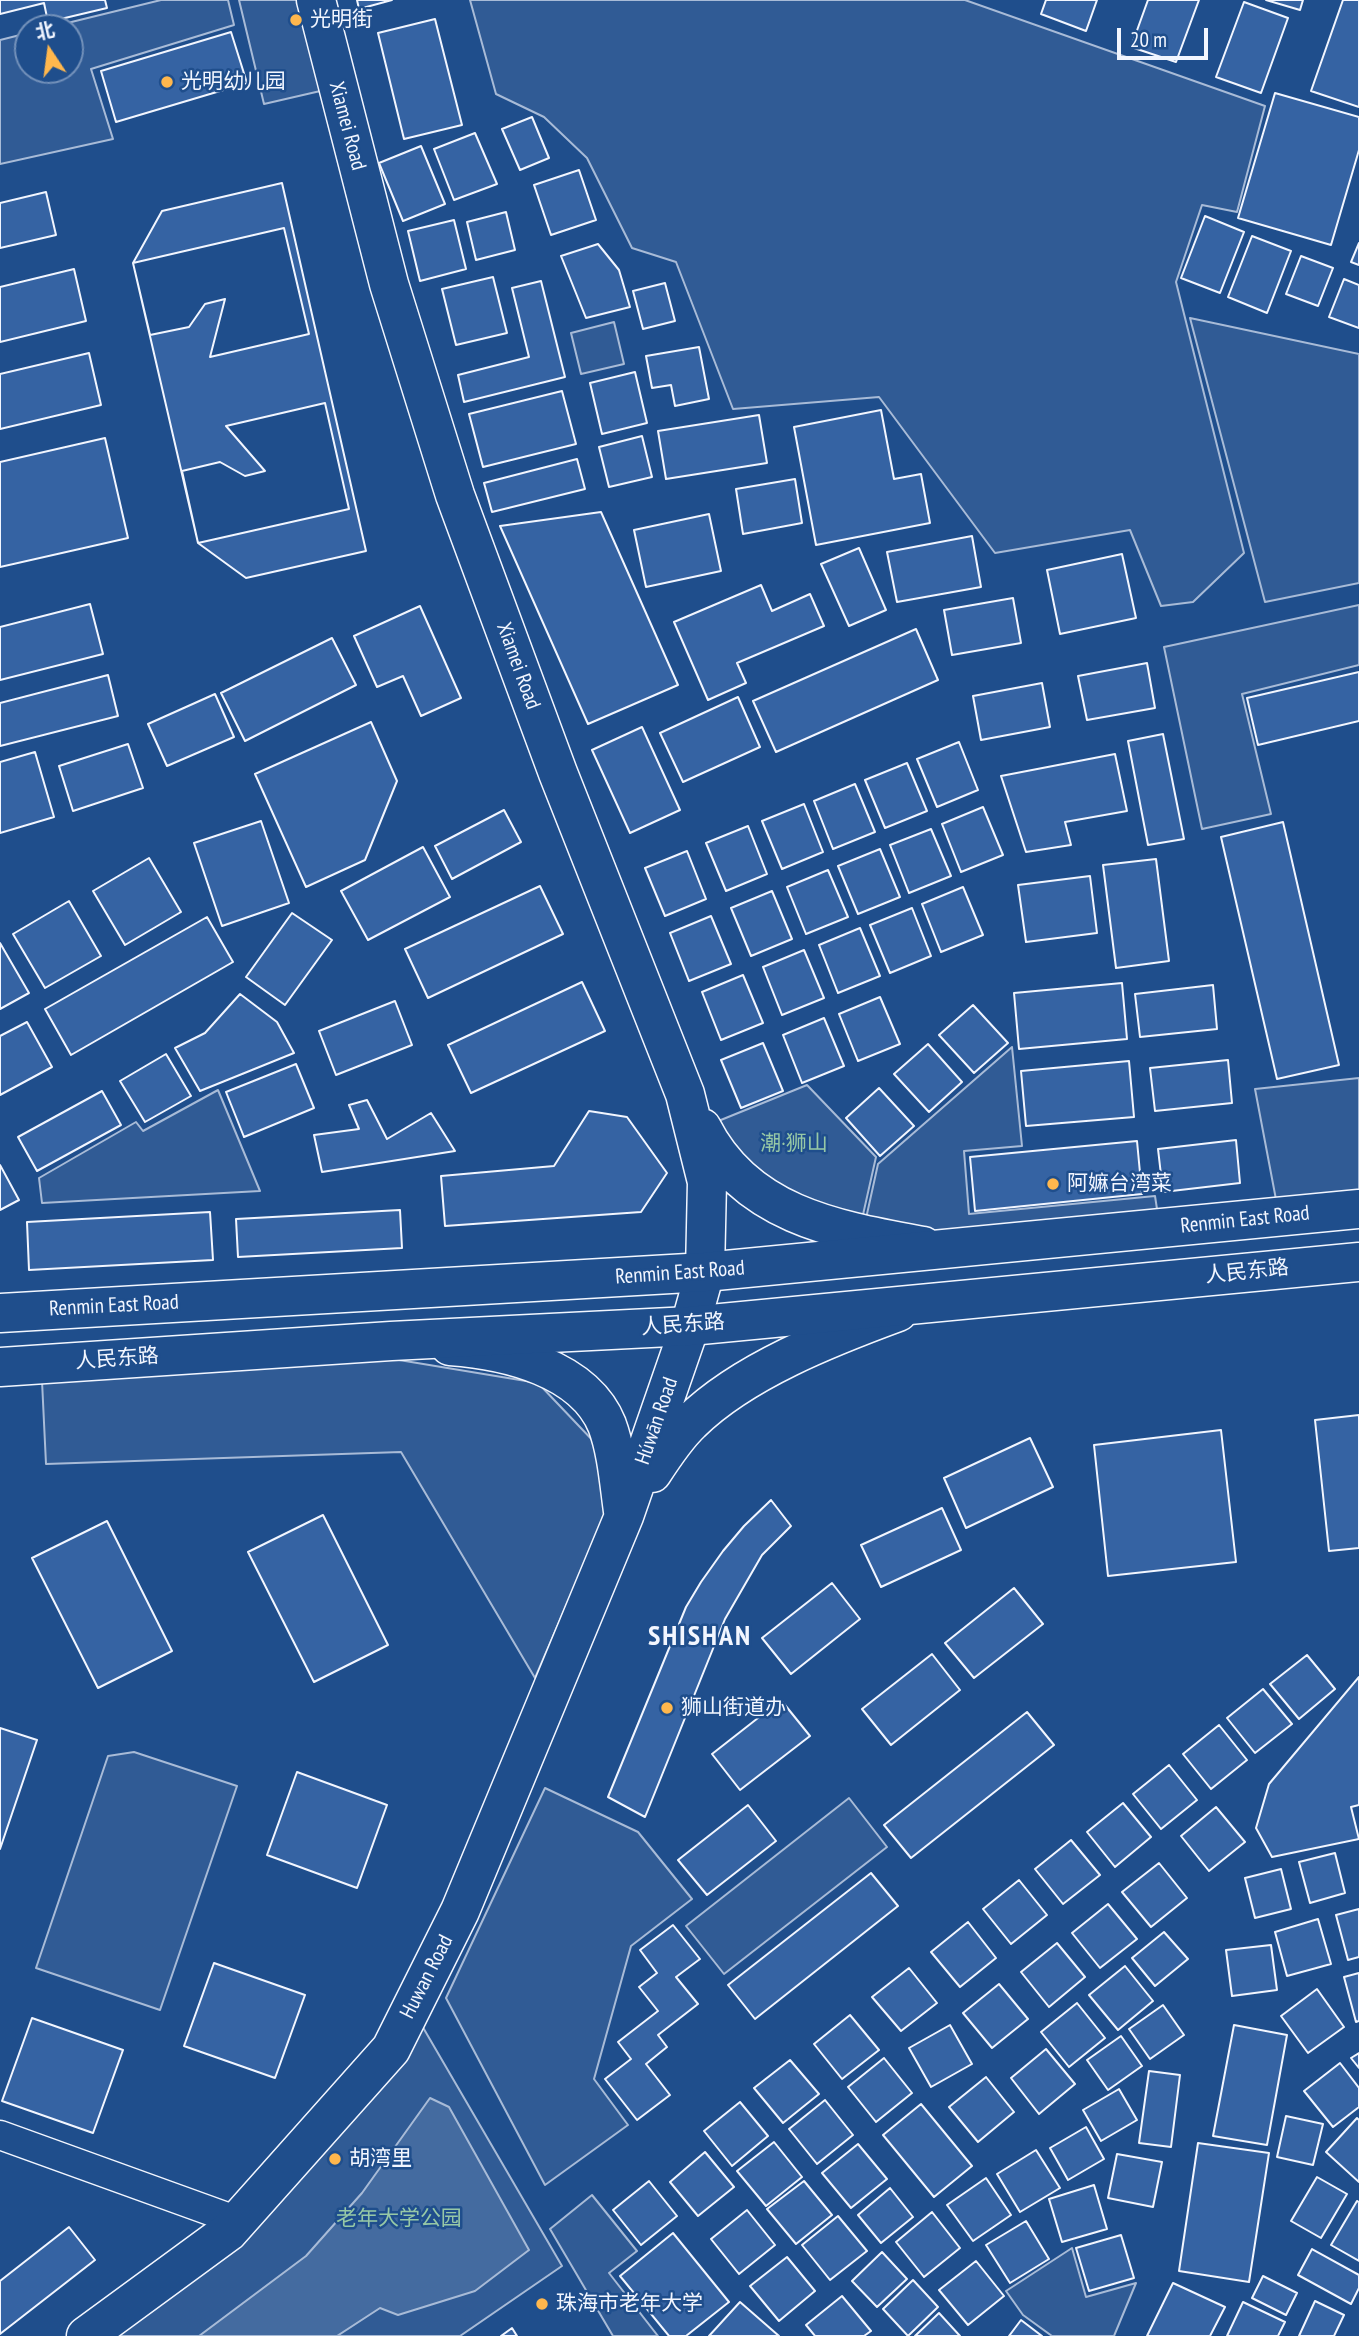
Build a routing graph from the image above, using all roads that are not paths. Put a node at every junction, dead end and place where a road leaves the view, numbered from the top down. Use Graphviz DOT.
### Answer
graph roads {
  1 [pos="316,0"];
  2 [pos="685,1094"];
  3 [pos="1359,1209"];
  4 [pos="939,1249"];
  5 [pos="1359,1262"];
  6 [pos="705,1272"];
  7 [pos="918,1304"];
  8 [pos="0,1312"];
  9 [pos="690,1326"];
  10 [pos="391,1341"];
  11 [pos="0,1367"];
  12 [pos="624,1516"];
  13 [pos="0,2135"];
  14 [pos="238,2221"];
  15 [pos="86,2336"];
  1 -- 2 [label="street, Xiamei Road"];
  2 -- 4 [label="street"];
  2 -- 6 [label="street, Xiamei Road"];
  3 -- 4 [label="street, Renmin East Road"];
  4 -- 6 [label="street, Renmin East Road"];
  5 -- 7 [label="street, 人民东路"];
  6 -- 8 [label="street, Renmin East Road"];
  6 -- 9 [label="street, Xiamei Road"];
  7 -- 9 [label="street, 人民东路"];
  7 -- 12 [label="street"];
  9 -- 10 [label="street, 人民东路"];
  9 -- 12 [label="street, Húwān Road"];
  10 -- 11 [label="street, 人民东路"];
  10 -- 12 [label="street"];
  12 -- 14 [label="street, Huwan Road"];
  13 -- 14 [label="street"];
  14 -- 15 [label="street, Huwan Road"];
}
